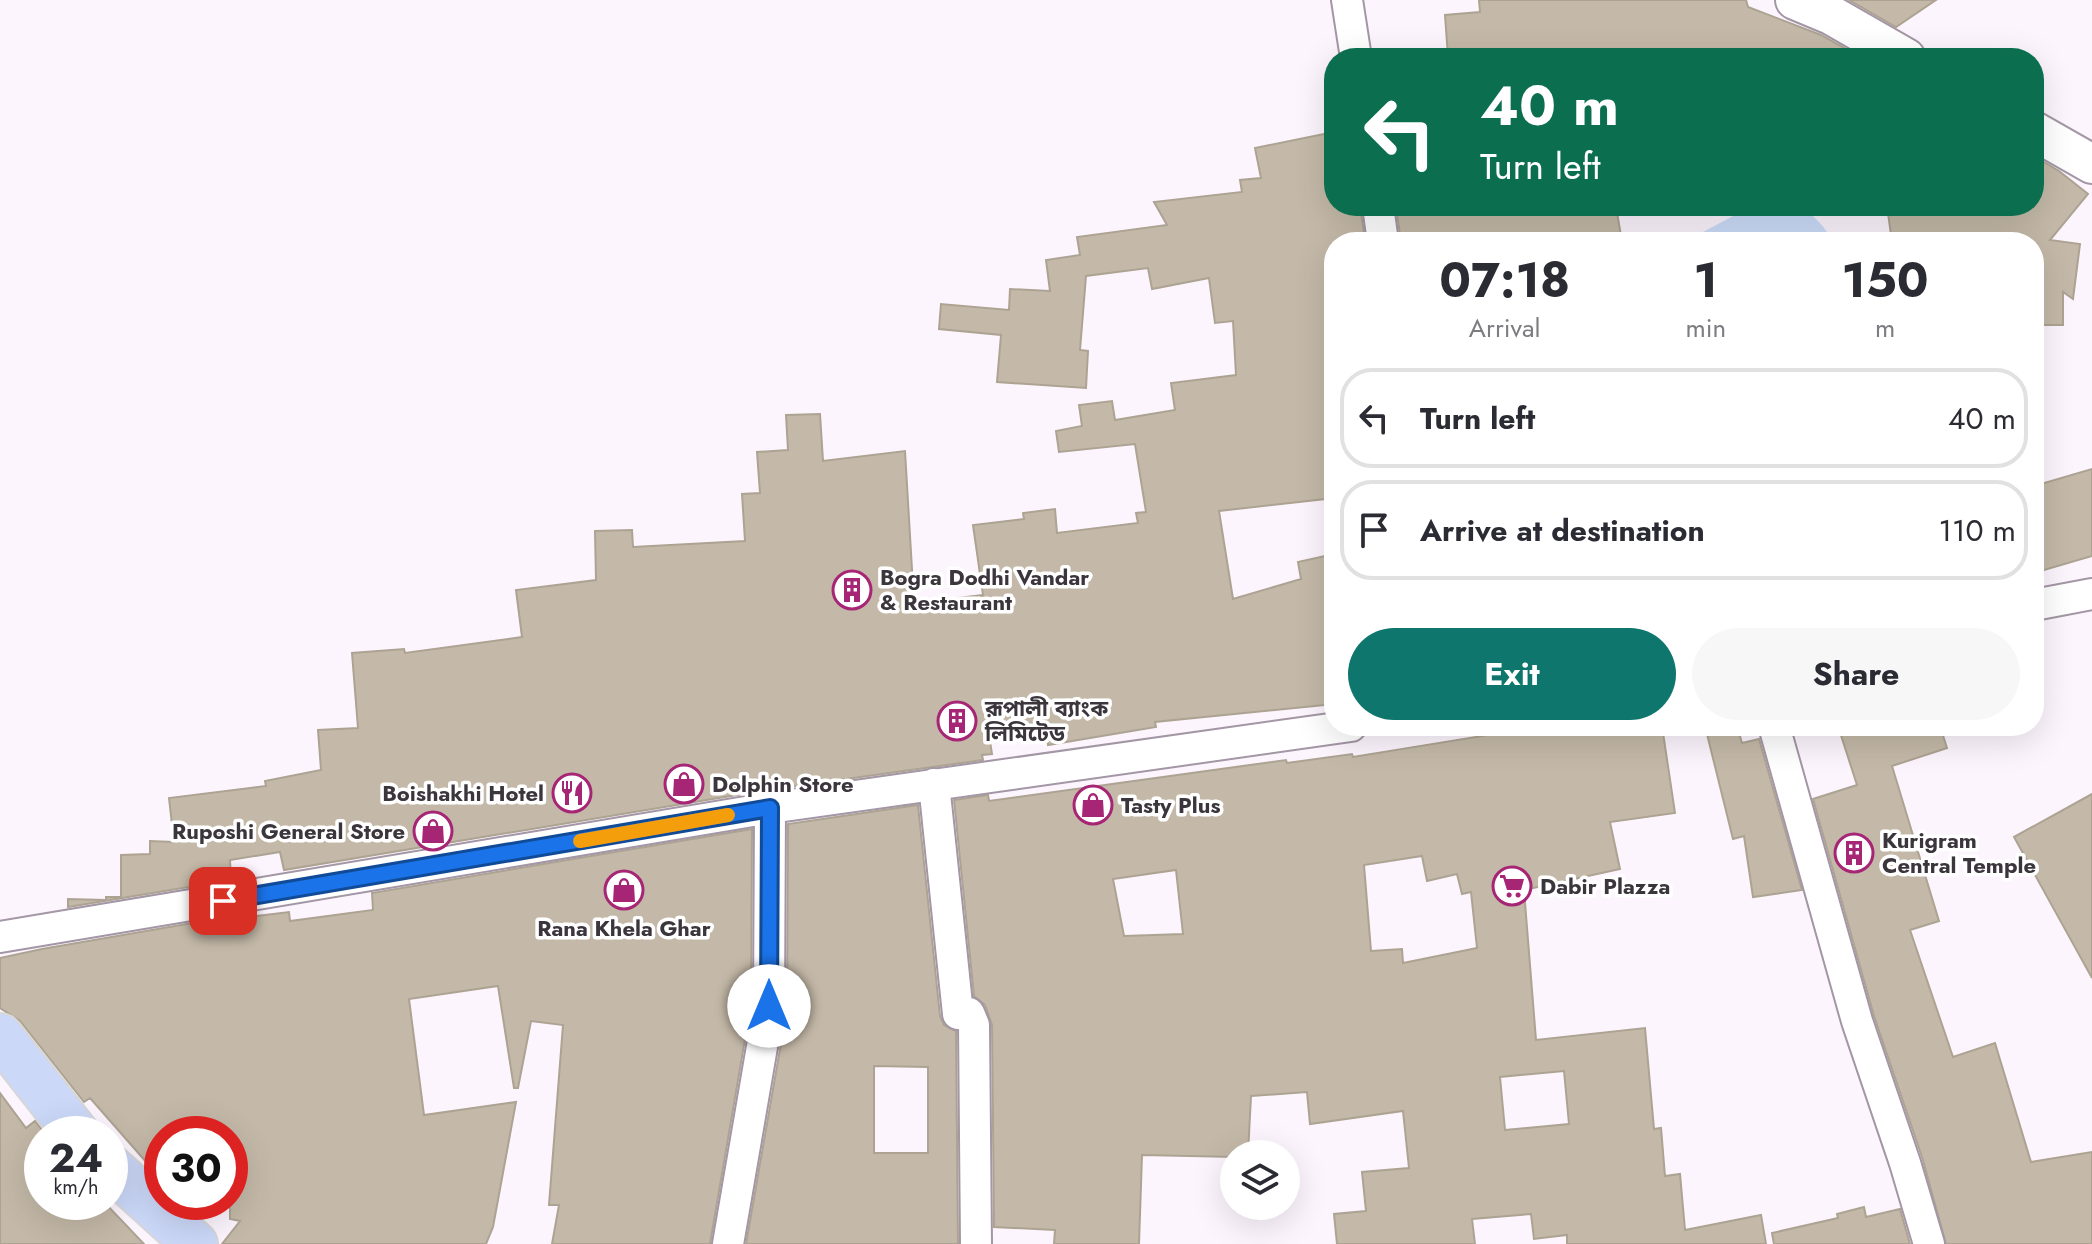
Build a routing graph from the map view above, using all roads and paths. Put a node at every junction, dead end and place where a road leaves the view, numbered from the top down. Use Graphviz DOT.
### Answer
graph roads {
  1 [pos="1347,0"];
  2 [pos="1795,0"];
  3 [pos="1354,48"];
  4 [pos="1889,48"];
  5 [pos="2044,137"];
  6 [pos="2092,164"];
  7 [pos="2092,594"];
  8 [pos="2044,603"];
  9 [pos="1324,730"];
  10 [pos="1777,736"];
  11 [pos="934,784"];
  12 [pos="770,808"];
  13 [pos="0,937"];
  14 [pos="0,1036"];
  15 [pos="63,1116"];
  16 [pos="128,1183"];
  17 [pos="195,1244"];
  18 [pos="728,1244"];
  19 [pos="976,1244"];
  20 [pos="1929,1244"];
  1 -- 3 [label="street"];
  2 -- 4 [label="street"];
  5 -- 6 [label="street"];
  7 -- 8 [label="street"];
  9 -- 11 [label="street"];
  10 -- 20 [label="street"];
  11 -- 12 [label="street"];
  11 -- 19 [label="street"];
  12 -- 13 [label="street"];
  12 -- 18 [label="street"];
  14 -- 15 [label="highway"];
  16 -- 17 [label="highway"];
}
